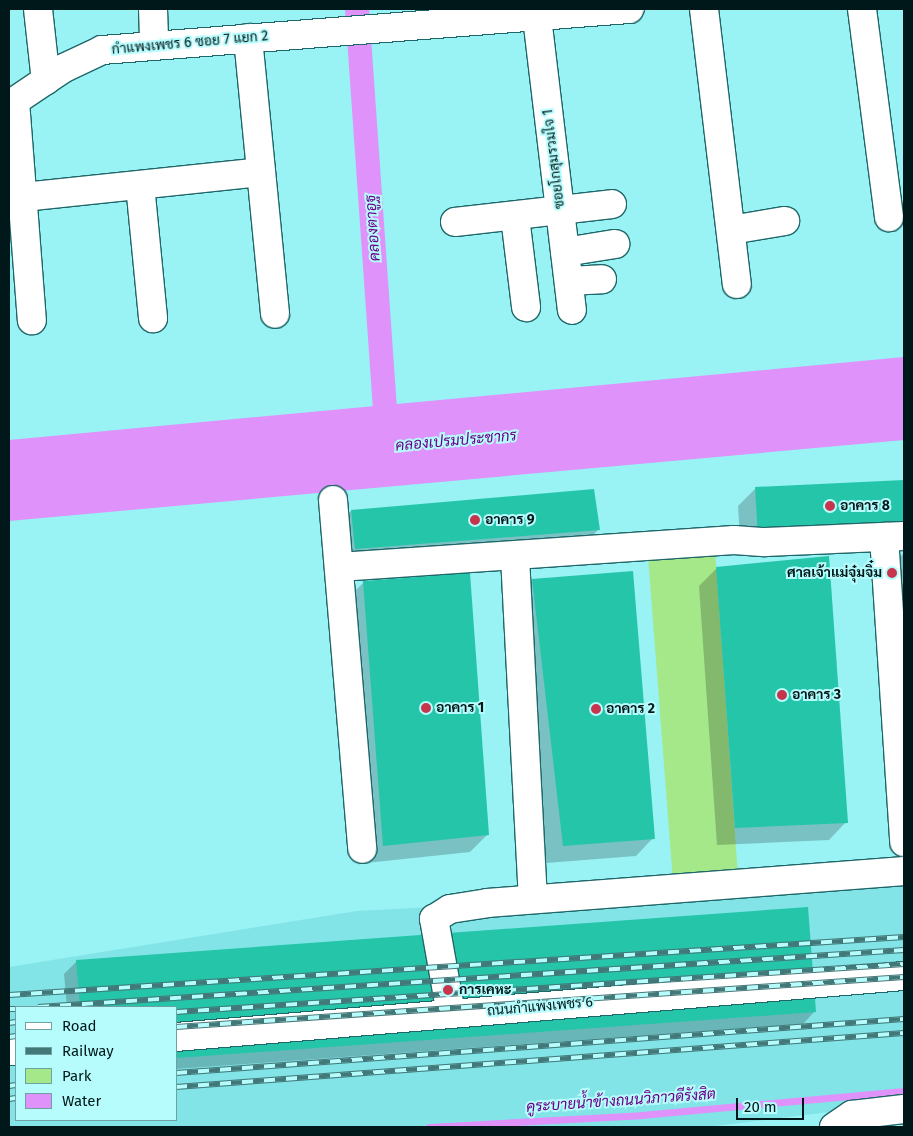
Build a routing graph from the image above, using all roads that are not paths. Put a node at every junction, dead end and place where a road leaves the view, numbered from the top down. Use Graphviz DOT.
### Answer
graph roads {
  1 [pos="38,9"];
  2 [pos="153,9"];
  3 [pos="629,9"];
  4 [pos="704,9"];
  5 [pos="862,9"];
  6 [pos="537,12"];
  7 [pos="248,38"];
  8 [pos="154,46"];
  9 [pos="46,81"];
  10 [pos="12,103"];
  11 [pos="262,172"];
  12 [pos="140,185"];
  13 [pos="24,197"];
  14 [pos="612,204"];
  15 [pos="561,212"];
  16 [pos="515,217"];
  17 [pos="889,217"];
  18 [pos="785,221"];
  19 [pos="456,222"];
  20 [pos="731,230"];
  21 [pos="615,244"];
  22 [pos="565,252"];
  23 [pos="602,279"];
  24 [pos="569,281"];
  25 [pos="737,284"];
  26 [pos="526,306"];
  27 [pos="572,310"];
  28 [pos="275,314"];
  29 [pos="153,318"];
  30 [pos="32,320"];
  31 [pos="334,500"];
  32 [pos="894,536"];
  33 [pos="515,557"];
  34 [pos="339,567"];
  35 [pos="904,842"];
  36 [pos="362,849"];
  37 [pos="904,871"];
  38 [pos="533,899"];
  39 [pos="904,976"];
  40 [pos="451,1014"];
  41 [pos="178,1037"];
  42 [pos="904,1109"];
  43 [pos="834,1127"];
  1 -- 9 [label="street"];
  2 -- 8 [label="street"];
  3 -- 6 [label="street, กำแพงเพชร 6 ซอย 7 แยก 2"];
  4 -- 20 [label="street"];
  5 -- 17 [label="street"];
  6 -- 7 [label="street, กำแพงเพชร 6 ซอย 7 แยก 2"];
  6 -- 15 [label="street, ซอยโกสุมรวมใจ 1"];
  7 -- 8 [label="street, กำแพงเพชร 6 ซอย 7 แยก 2"];
  7 -- 11 [label="street"];
  8 -- 9 [label="street, กำแพงเพชร 6 ซอย 7 แยก 2"];
  9 -- 10 [label="street, กำแพงเพชร 6 ซอย 7 แยก 2"];
  10 -- 13 [label="street"];
  11 -- 12 [label="street"];
  11 -- 28 [label="street"];
  12 -- 13 [label="street"];
  12 -- 29 [label="street"];
  13 -- 30 [label="street"];
  14 -- 15 [label="street"];
  15 -- 16 [label="street"];
  15 -- 22 [label="street, ซอยโกสุมรวมใจ 1"];
  16 -- 19 [label="street"];
  16 -- 26 [label="street"];
  18 -- 20 [label="street"];
  20 -- 25 [label="street"];
  21 -- 22 [label="street"];
  22 -- 24 [label="street, ซอยโกสุมรวมใจ 1"];
  23 -- 24 [label="street"];
  24 -- 27 [label="street, ซอยโกสุมรวมใจ 1"];
  31 -- 34 [label="street"];
  32 -- 33 [label="street"];
  32 -- 35 [label="street"];
  33 -- 34 [label="street"];
  33 -- 38 [label="street"];
  34 -- 36 [label="street"];
  37 -- 38 [label="street"];
  38 -- 40 [label="street"];
  39 -- 40 [label="street, ถนนกำแพงเพชร 6"];
  40 -- 41 [label="street, ถนนกำแพงเพชร 6"];
  42 -- 43 [label="street"];
}
